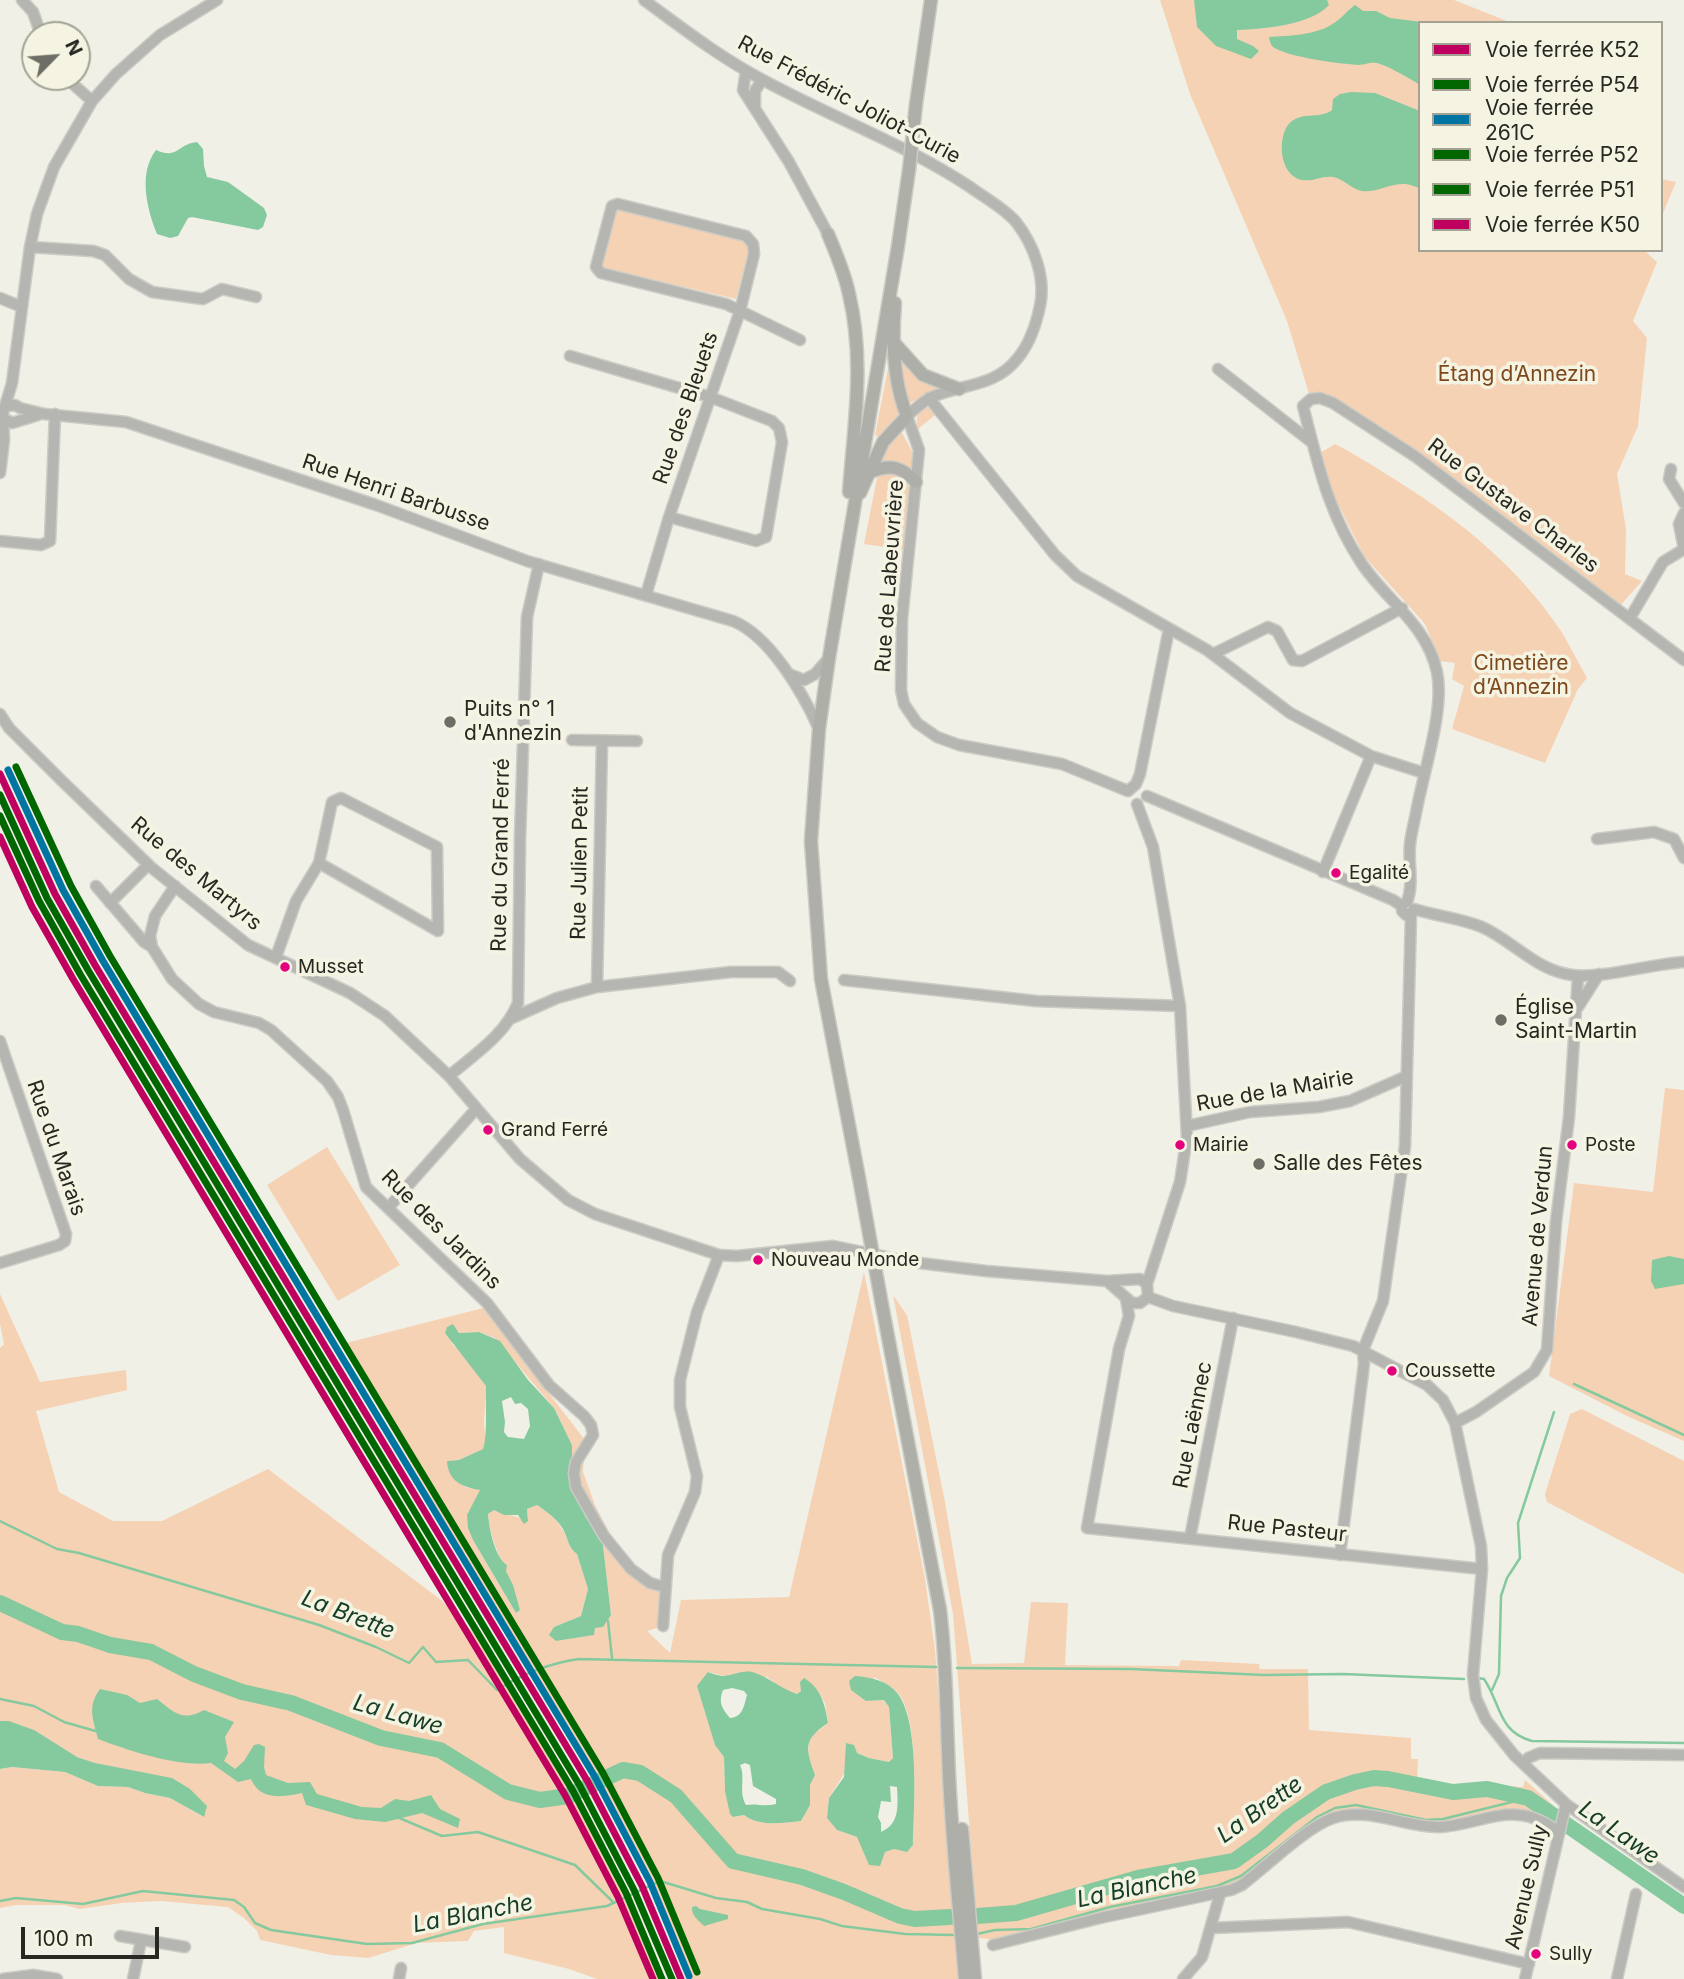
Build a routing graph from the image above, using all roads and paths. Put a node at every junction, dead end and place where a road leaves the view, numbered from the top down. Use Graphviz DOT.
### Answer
graph roads {
  1 [pos="22,0"];
  2 [pos="644,0"];
  3 [pos="931,0"];
  4 [pos="212,1"];
  5 [pos="36,21"];
  6 [pos="721,55"];
  7 [pos="746,71"];
  8 [pos="762,80"];
  9 [pos="743,90"];
  10 [pos="81,91"];
  11 [pos="92,101"];
  12 [pos="755,106"];
  13 [pos="828,233"];
  14 [pos="898,246"];
  15 [pos="30,247"];
  16 [pos="256,297"];
  17 [pos="0,298"];
  18 [pos="22,307"];
  19 [pos="740,311"];
  20 [pos="800,340"];
  21 [pos="896,345"];
  22 [pos="570,356"];
  23 [pos="1218,369"];
  24 [pos="958,389"];
  25 [pos="710,397"];
  26 [pos="929,398"];
  27 [pos="14,407"];
  28 [pos="49,414"];
  29 [pos="907,416"];
  30 [pos="13,420"];
  31 [pos="1310,442"];
  32 [pos="1671,469"];
  33 [pos="870,472"];
  34 [pos="0,473"];
  35 [pos="916,482"];
  36 [pos="1684,503"];
  37 [pos="854,506"];
  38 [pos="1684,513"];
  39 [pos="669,517"];
  40 [pos="0,541"];
  41 [pos="1684,549"];
  42 [pos="539,564"];
  43 [pos="646,595"];
  44 [pos="1402,608"];
  45 [pos="1630,618"];
  46 [pos="1169,629"];
  47 [pos="1213,654"];
  48 [pos="829,659"];
  49 [pos="1684,660"];
  50 [pos="787,673"];
  51 [pos="0,714"];
  52 [pos="819,729"];
  53 [pos="572,740"];
  54 [pos="602,741"];
  55 [pos="637,741"];
  56 [pos="1371,756"];
  57 [pos="1424,773"];
  58 [pos="1132,788"];
  59 [pos="1147,796"];
  60 [pos="1137,804"];
  61 [pos="1597,839"];
  62 [pos="1684,858"];
  63 [pos="319,863"];
  64 [pos="149,865"];
  65 [pos="1323,872"];
  66 [pos="96,886"];
  67 [pos="174,886"];
  68 [pos="110,903"];
  69 [pos="1408,908"];
  70 [pos="152,947"];
  71 [pos="276,957"];
  72 [pos="1684,962"];
  73 [pos="1599,974"];
  74 [pos="1582,975"];
  75 [pos="844,980"];
  76 [pos="790,981"];
  77 [pos="597,986"];
  78 [pos="1587,991"];
  79 [pos="1180,1006"];
  80 [pos="1578,1007"];
  81 [pos="512,1018"];
  82 [pos="0,1041"];
  83 [pos="449,1076"];
  84 [pos="1406,1076"];
  85 [pos="476,1109"];
  86 [pos="1187,1126"];
  87 [pos="389,1207"];
  88 [pos="719,1255"];
  89 [pos="1153,1262"];
  90 [pos="0,1263"];
  91 [pos="1107,1280"];
  92 [pos="1132,1280"];
  93 [pos="1147,1284"];
  94 [pos="1125,1297"];
  95 [pos="1144,1300"];
  96 [pos="1129,1316"];
  97 [pos="1233,1318"];
  98 [pos="1363,1350"];
  99 [pos="1455,1423"];
  100 [pos="1190,1538"];
  101 [pos="1340,1555"];
  102 [pos="1482,1569"];
  103 [pos="665,1587"];
  104 [pos="663,1626"];
  105 [pos="948,1707"];
  106 [pos="1684,1755"];
  107 [pos="1524,1764"];
  108 [pos="1565,1807"];
  109 [pos="1560,1830"];
  110 [pos="1684,1887"];
  111 [pos="1220,1894"];
  112 [pos="1636,1894"];
  113 [pos="1211,1928"];
  114 [pos="120,1936"];
  115 [pos="141,1941"];
  116 [pos="993,1945"];
  117 [pos="185,1947"];
  118 [pos="1529,1964"];
  119 [pos="3,1979"];
  120 [pos="57,1979"];
  121 [pos="133,1979"];
  122 [pos="965,1979"];
  123 [pos="975,1979"];
  124 [pos="1183,1979"];
  125 [pos="1525,1979"];
  126 [pos="1617,1979"];
  1 -- 5 [label="street"];
  2 -- 6 [label="street, Rue Frédéric Joliot-Curie"];
  3 -- 14 [label="main road, bridge"];
  4 -- 11 [label="street"];
  6 -- 7 [label="street, Rue Frédéric Joliot-Curie"];
  6 -- 9 [label="street"];
  7 -- 8 [label="street, Rue Frédéric Joliot-Curie"];
  7 -- 9 [label="street"];
  8 -- 12 [label="street"];
  8 -- 24 [label="street, Rue Frédéric Joliot-Curie"];
  9 -- 12 [label="street"];
  10 -- 11 [label="street"];
  11 -- 15 [label="street"];
  12 -- 13 [label="street"];
  13 -- 37 [label="main road"];
  14 -- 21 [label="main road"];
  14 -- 37 [label="main road"];
  15 -- 16 [label="street"];
  15 -- 18 [label="street"];
  17 -- 18 [label="street"];
  18 -- 27 [label="street"];
  19 -- 19 [label="street"];
  19 -- 20 [label="street"];
  19 -- 25 [label="street, Rue des Bleuets"];
  21 -- 24 [label="main road"];
  21 -- 29 [label="main road"];
  22 -- 25 [label="street"];
  23 -- 31 [label="street"];
  24 -- 26 [label="street, Rue Frédéric Joliot-Curie"];
  25 -- 39 [label="street, Rue des Bleuets"];
  25 -- 39 [label="street"];
  26 -- 29 [label="street, Rue Frédéric Joliot-Curie"];
  26 -- 46 [label="street"];
  27 -- 28 [label="street, Rue Henri Barbusse"];
  27 -- 30 [label="street"];
  27 -- 30 [label="street"];
  28 -- 30 [label="street, Rue Henri Barbusse"];
  28 -- 40 [label="street"];
  28 -- 42 [label="street, Rue Henri Barbusse"];
  29 -- 33 [label="main road"];
  29 -- 35 [label="street, Rue de Labeuvrière"];
  30 -- 34 [label="street"];
  31 -- 44 [label="street"];
  31 -- 45 [label="street, Rue Gustave Charles"];
  32 -- 36 [label="street"];
  33 -- 35 [label="main road"];
  33 -- 37 [label="main road"];
  35 -- 58 [label="street, Rue de Labeuvrière"];
  37 -- 48 [label="main road"];
  38 -- 41 [label="street"];
  39 -- 43 [label="street, Rue des Bleuets"];
  41 -- 45 [label="street"];
  42 -- 43 [label="street, Rue Henri Barbusse"];
  42 -- 81 [label="street, Rue du Grand Ferré"];
  43 -- 50 [label="street, Rue Henri Barbusse"];
  44 -- 47 [label="street"];
  44 -- 57 [label="street"];
  45 -- 49 [label="street, Rue Gustave Charles"];
  46 -- 47 [label="street"];
  46 -- 58 [label="street"];
  47 -- 56 [label="street"];
  48 -- 50 [label="street"];
  48 -- 52 [label="main road"];
  50 -- 52 [label="street"];
  51 -- 64 [label="street, Rue des Martyrs"];
  52 -- 105 [label="main road, bridge"];
  53 -- 54 [label="street"];
  54 -- 55 [label="street"];
  54 -- 77 [label="street, Rue Julien Petit"];
  56 -- 57 [label="street"];
  56 -- 65 [label="street"];
  57 -- 69 [label="street"];
  58 -- 59 [label="street"];
  58 -- 60 [label="street"];
  59 -- 60 [label="street"];
  59 -- 65 [label="street"];
  60 -- 79 [label="street"];
  61 -- 62 [label="street"];
  63 -- 63 [label="street"];
  63 -- 71 [label="street"];
  64 -- 67 [label="street, Rue des Martyrs"];
  64 -- 68 [label="street"];
  65 -- 69 [label="street"];
  66 -- 68 [label="street, Rue des Jardins"];
  67 -- 70 [label="street"];
  67 -- 71 [label="street, Rue des Martyrs"];
  68 -- 70 [label="street, Rue des Jardins"];
  69 -- 74 [label="street"];
  69 -- 84 [label="street"];
  70 -- 87 [label="street, Rue des Jardins"];
  71 -- 83 [label="street, Rue des Martyrs"];
  72 -- 73 [label="street"];
  73 -- 74 [label="street"];
  73 -- 78 [label="street, Avenue de Verdun"];
  74 -- 78 [label="street"];
  74 -- 80 [label="street, Avenue de Verdun"];
  75 -- 79 [label="street"];
  76 -- 77 [label="street"];
  77 -- 81 [label="street"];
  78 -- 80 [label="street, Avenue de Verdun"];
  79 -- 86 [label="street"];
  80 -- 99 [label="street, Avenue de Verdun"];
  81 -- 83 [label="street"];
  82 -- 90 [label="street, Rue du Marais"];
  83 -- 85 [label="street, Rue des Martyrs"];
  84 -- 86 [label="street, Rue de la Mairie"];
  84 -- 98 [label="street"];
  85 -- 87 [label="street"];
  85 -- 88 [label="street, Rue des Martyrs"];
  86 -- 89 [label="street"];
  87 -- 103 [label="street, Rue des Jardins"];
  88 -- 91 [label="street, Rue des Martyrs"];
  88 -- 103 [label="street"];
  89 -- 92 [label="street"];
  89 -- 93 [label="street"];
  91 -- 92 [label="street, Rue des Martyrs"];
  91 -- 94 [label="street"];
  92 -- 93 [label="street"];
  92 -- 94 [label="street"];
  93 -- 95 [label="street"];
  94 -- 95 [label="street"];
  94 -- 96 [label="street"];
  95 -- 96 [label="street"];
  95 -- 97 [label="street"];
  96 -- 100 [label="street, Rue Pasteur"];
  97 -- 98 [label="street"];
  97 -- 100 [label="street, Rue Laënnec"];
  98 -- 99 [label="street"];
  98 -- 101 [label="street"];
  99 -- 102 [label="street"];
  100 -- 101 [label="street, Rue Pasteur"];
  101 -- 102 [label="street, Rue Pasteur"];
  102 -- 107 [label="street"];
  103 -- 104 [label="street"];
  105 -- 122 [label="main road"];
  105 -- 123 [label="main road"];
  106 -- 107 [label="street"];
  107 -- 108 [label="street"];
  108 -- 109 [label="street, Avenue Sully"];
  108 -- 110 [label="street"];
  109 -- 111 [label="street"];
  109 -- 118 [label="street, Avenue Sully"];
  111 -- 113 [label="street"];
  111 -- 116 [label="street"];
  112 -- 126 [label="street"];
  113 -- 118 [label="street"];
  113 -- 124 [label="street"];
  114 -- 115 [label="street"];
  115 -- 117 [label="street"];
  115 -- 121 [label="street"];
  118 -- 125 [label="street, Avenue Sully"];
  119 -- 120 [label="street"];
}
